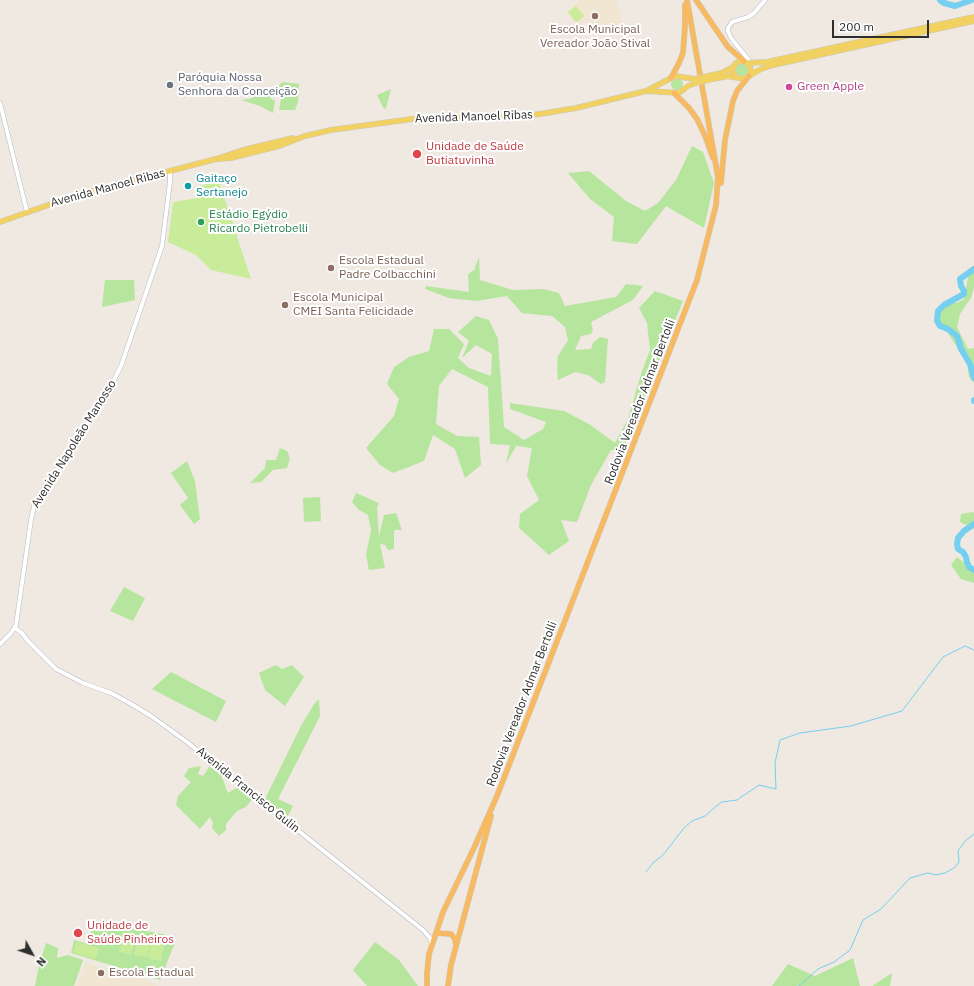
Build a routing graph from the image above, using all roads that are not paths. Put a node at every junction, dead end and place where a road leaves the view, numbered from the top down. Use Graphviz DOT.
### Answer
graph roads {
  1 [pos="686,0"];
  2 [pos="696,0"];
  3 [pos="766,0"];
  4 [pos="974,17"];
  5 [pos="974,21"];
  6 [pos="746,62"];
  7 [pos="733,67"];
  8 [pos="720,76"];
  9 [pos="749,76"];
  10 [pos="682,77"];
  11 [pos="736,77"];
  12 [pos="671,78"];
  13 [pos="696,81"];
  14 [pos="685,88"];
  15 [pos="646,91"];
  16 [pos="674,93"];
  17 [pos="0,103"];
  18 [pos="300,138"];
  19 [pos="273,142"];
  20 [pos="258,151"];
  21 [pos="216,159"];
  22 [pos="170,171"];
  23 [pos="718,172"];
  24 [pos="718,196"];
  25 [pos="27,212"];
  26 [pos="0,222"];
  27 [pos="14,628"];
  28 [pos="0,644"];
  29 [pos="497,796"];
  30 [pos="423,930"];
  31 [pos="436,933"];
  32 [pos="432,945"];
  33 [pos="456,948"];
  34 [pos="427,979"];
  35 [pos="448,985"];
  36 [pos="427,986"];
  37 [pos="430,986"];
  1 -- 12 [label="highway"];
  1 -- 23 [label="highway, Rodovia Vereador Admar Bertolli"];
  2 -- 6 [label="highway"];
  3 -- 6 [label="street"];
  4 -- 6 [label="main road"];
  5 -- 9 [label="main road"];
  6 -- 7 [label="main road"];
  6 -- 9 [label="main road"];
  7 -- 8 [label="main road"];
  7 -- 11 [label="main road"];
  8 -- 11 [label="main road"];
  8 -- 13 [label="main road, bridge"];
  9 -- 11 [label="main road"];
  9 -- 24 [label="highway"];
  10 -- 12 [label="main road"];
  10 -- 13 [label="main road"];
  10 -- 14 [label="main road"];
  12 -- 15 [label="main road, Avenida Manoel Ribas"];
  12 -- 16 [label="main road"];
  13 -- 14 [label="main road"];
  14 -- 16 [label="main road"];
  15 -- 16 [label="main road, Avenida Manoel Ribas"];
  15 -- 18 [label="main road, Avenida Manoel Ribas"];
  16 -- 23 [label="highway"];
  17 -- 25 [label="street"];
  18 -- 19 [label="main road, Avenida Manoel Ribas"];
  18 -- 20 [label="main road, Avenida Manoel Ribas"];
  19 -- 20 [label="main road"];
  19 -- 21 [label="main road, Avenida Manoel Ribas"];
  20 -- 21 [label="main road, Avenida Manoel Ribas"];
  21 -- 22 [label="main road, Avenida Manoel Ribas"];
  22 -- 25 [label="main road, Avenida Manoel Ribas"];
  22 -- 27 [label="street, Avenida Napoleão Manosso"];
  23 -- 24 [label="highway, Rodovia Vereador Admar Bertolli"];
  24 -- 29 [label="highway, Rodovia Vereador Admar Bertolli"];
  25 -- 26 [label="main road, Avenida Manoel Ribas"];
  27 -- 28 [label="street"];
  27 -- 30 [label="street, Avenida Francisco Gulin"];
  29 -- 31 [label="highway, Rodovia Vereador Admar Bertolli"];
  29 -- 33 [label="highway, Rodovia Vereador Admar Bertolli"];
  30 -- 31 [label="street, Avenida Francisco Gulin"];
  30 -- 32 [label="street, Avenida Francisco Gulin"];
  31 -- 32 [label="highway, Rodovia Vereador Admar Bertolli"];
  31 -- 33 [label="highway"];
  32 -- 34 [label="highway, Rodovia Vereador Admar Bertolli"];
  33 -- 35 [label="highway, Rodovia Vereador Admar Bertolli"];
  34 -- 36 [label="highway, Rodovia Vereador Admar Bertolli"];
  34 -- 37 [label="highway"];
}
